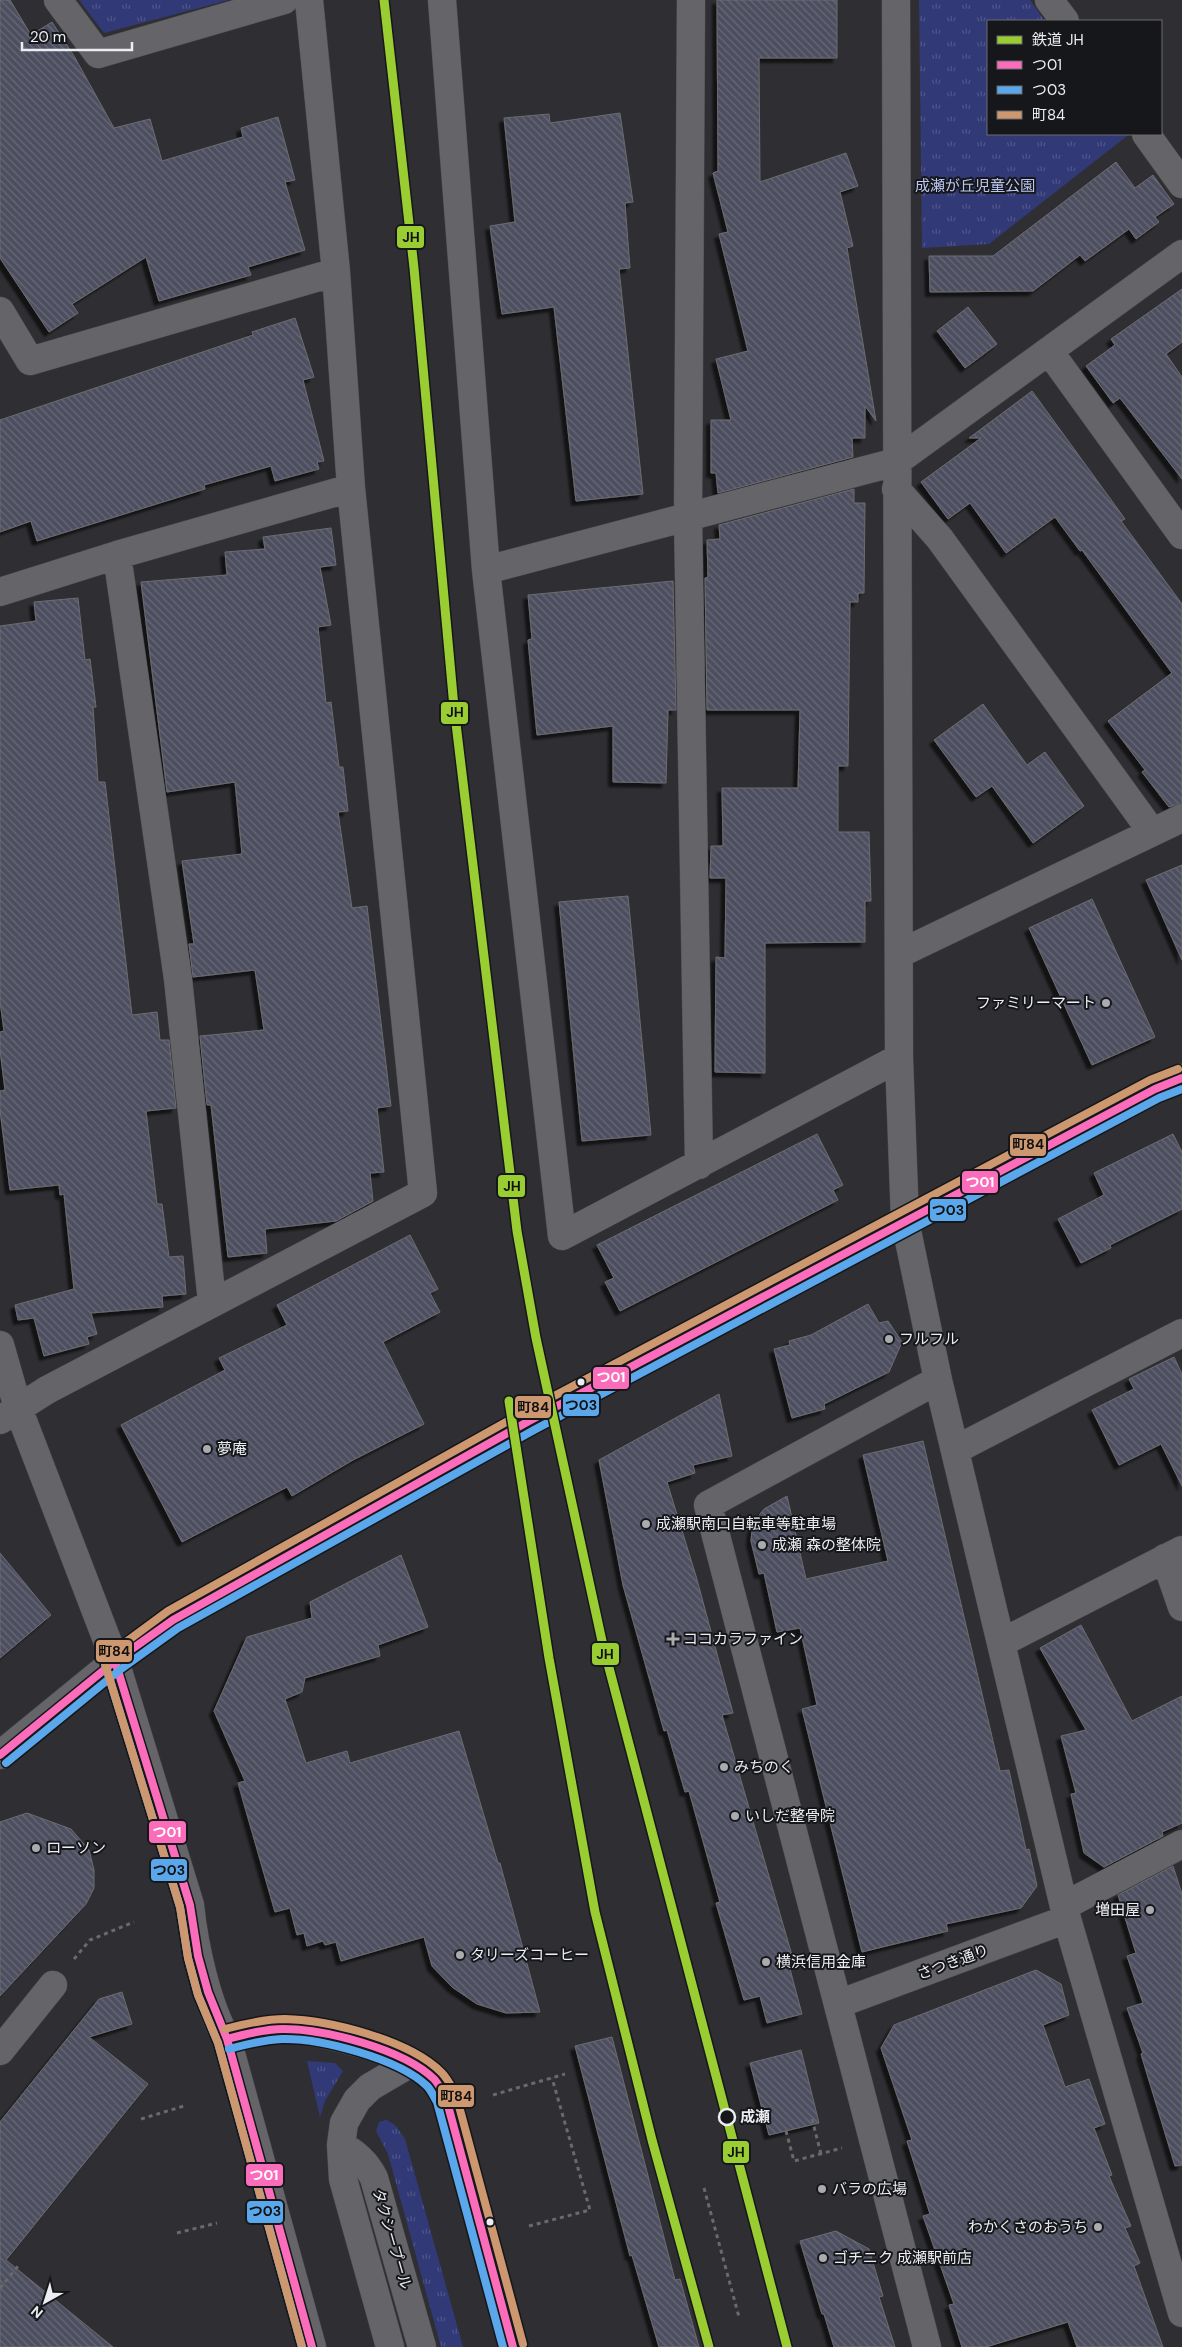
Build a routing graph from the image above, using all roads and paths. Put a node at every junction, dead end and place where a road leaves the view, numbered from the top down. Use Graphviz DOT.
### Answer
graph roads {
  1 [pos="58,0"];
  2 [pos="284,0"];
  3 [pos="309,0"];
  4 [pos="442,0"];
  5 [pos="691,0"];
  6 [pos="896,0"];
  7 [pos="1049,0"];
  8 [pos="1064,20"];
  9 [pos="1147,135"];
  10 [pos="1182,184"];
  11 [pos="1182,254"];
  12 [pos="336,272"];
  13 [pos="0,311"];
  14 [pos="1049,351"];
  15 [pos="896,462"];
  16 [pos="351,488"];
  17 [pos="896,488"];
  18 [pos="688,517"];
  19 [pos="1182,535"];
  20 [pos="117,554"];
  21 [pos="486,570"];
  22 [pos="0,592"];
  23 [pos="1182,818"];
  24 [pos="1152,832"];
  25 [pos="898,954"];
  26 [pos="899,1058"];
  27 [pos="1182,1078"];
  28 [pos="699,1164"];
  29 [pos="905,1221"];
  30 [pos="212,1302"];
  31 [pos="1182,1333"];
  32 [pos="0,1345"];
  33 [pos="938,1380"];
  34 [pos="9,1414"];
  35 [pos="955,1450"];
  36 [pos="1174,1554"];
  37 [pos="1182,1607"];
  38 [pos="1001,1643"];
  39 [pos="115,1660"];
  40 [pos="0,1755"];
  41 [pos="1182,1844"];
  42 [pos="1066,1913"];
  43 [pos="134,1922"];
  44 [pos="90,1940"];
  45 [pos="53,1985"];
  46 [pos="838,2004"];
  47 [pos="228,2039"];
  48 [pos="0,2051"];
  49 [pos="412,2063"];
  50 [pos="566,2074"];
  51 [pos="552,2078"];
  52 [pos="493,2095"];
  53 [pos="184,2106"];
  54 [pos="141,2119"];
  55 [pos="812,2119"];
  56 [pos="786,2131"];
  57 [pos="341,2145"];
  58 [pos="848,2147"];
  59 [pos="820,2154"];
  60 [pos="704,2188"];
  61 [pos="217,2223"];
  62 [pos="529,2226"];
  63 [pos="177,2233"];
  64 [pos="19,2265"];
  65 [pos="0,2288"];
  66 [pos="1182,2313"];
  67 [pos="739,2317"];
  68 [pos="312,2347"];
  69 [pos="390,2347"];
  70 [pos="422,2347"];
  71 [pos="513,2347"];
  72 [pos="927,2347"];
  1 -- 2 [label="street"];
  3 -- 12 [label="street"];
  4 -- 21 [label="street"];
  5 -- 18 [label="street"];
  6 -- 15 [label="street"];
  7 -- 8 [label="street"];
  9 -- 10 [label="street"];
  11 -- 14 [label="street"];
  12 -- 13 [label="street"];
  12 -- 16 [label="street"];
  14 -- 15 [label="street"];
  14 -- 19 [label="street"];
  15 -- 17 [label="street"];
  15 -- 18 [label="street"];
  16 -- 20 [label="street"];
  16 -- 30 [label="street"];
  17 -- 24 [label="street"];
  17 -- 25 [label="street"];
  18 -- 21 [label="street"];
  18 -- 28 [label="street"];
  20 -- 22 [label="street"];
  20 -- 30 [label="street"];
  21 -- 28 [label="street"];
  23 -- 24 [label="street"];
  24 -- 25 [label="street"];
  25 -- 26 [label="street"];
  26 -- 28 [label="street"];
  26 -- 29 [label="street"];
  27 -- 29 [label="street"];
  29 -- 33 [label="street"];
  29 -- 39 [label="street"];
  30 -- 34 [label="street"];
  31 -- 35 [label="street"];
  32 -- 34 [label="street"];
  33 -- 35 [label="street"];
  33 -- 46 [label="street"];
  34 -- 39 [label="street"];
  35 -- 38 [label="street"];
  36 -- 37 [label="street"];
  36 -- 38 [label="street"];
  38 -- 42 [label="street"];
  39 -- 40 [label="street"];
  39 -- 47 [label="street"];
  41 -- 42 [label="street, さつき通り"];
  42 -- 46 [label="street, さつき通り"];
  42 -- 66 [label="street"];
  43 -- 44 [label="path"];
  45 -- 48 [label="street"];
  46 -- 72 [label="street"];
  47 -- 49 [label="street"];
  47 -- 68 [label="street"];
  49 -- 57 [label="street"];
  49 -- 71 [label="street"];
  50 -- 51 [label="path"];
  51 -- 52 [label="path"];
  51 -- 62 [label="path"];
  53 -- 54 [label="path"];
  55 -- 59 [label="path"];
  56 -- 59 [label="path"];
  57 -- 69 [label="street"];
  57 -- 70 [label="street, タクシープール"];
  58 -- 59 [label="path"];
  60 -- 67 [label="path"];
  61 -- 63 [label="path"];
  64 -- 65 [label="path"];
}
